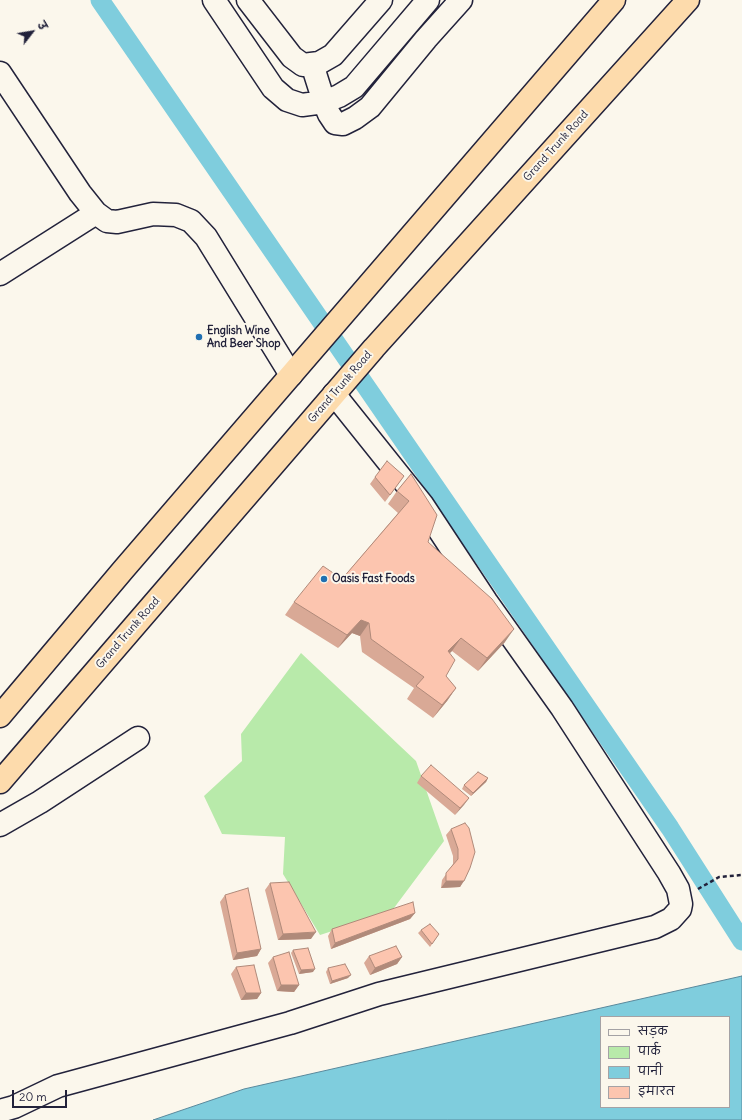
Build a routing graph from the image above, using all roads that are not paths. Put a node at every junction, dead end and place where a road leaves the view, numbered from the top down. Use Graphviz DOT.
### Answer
graph roads {
  1 [pos="214,0"];
  2 [pos="248,0"];
  3 [pos="381,0"];
  4 [pos="428,0"];
  5 [pos="461,0"];
  6 [pos="614,0"];
  7 [pos="688,0"];
  8 [pos="312,64"];
  9 [pos="0,73"];
  10 [pos="324,102"];
  11 [pos="96,213"];
  12 [pos="0,274"];
  13 [pos="291,375"];
  14 [pos="337,391"];
  15 [pos="0,716"];
  16 [pos="138,738"];
  17 [pos="0,782"];
  18 [pos="0,825"];
  19 [pos="0,1111"];
  1 -- 10 [label="street"];
  2 -- 8 [label="street"];
  3 -- 8 [label="street"];
  4 -- 10 [label="street"];
  5 -- 10 [label="street"];
  6 -- 13 [label="highway"];
  7 -- 14 [label="highway, Grand Trunk Road"];
  8 -- 10 [label="street"];
  9 -- 11 [label="street"];
  11 -- 12 [label="street"];
  11 -- 13 [label="street"];
  13 -- 15 [label="highway"];
  14 -- 17 [label="highway, Grand Trunk Road"];
  14 -- 19 [label="street"];
  16 -- 18 [label="street"];
}
